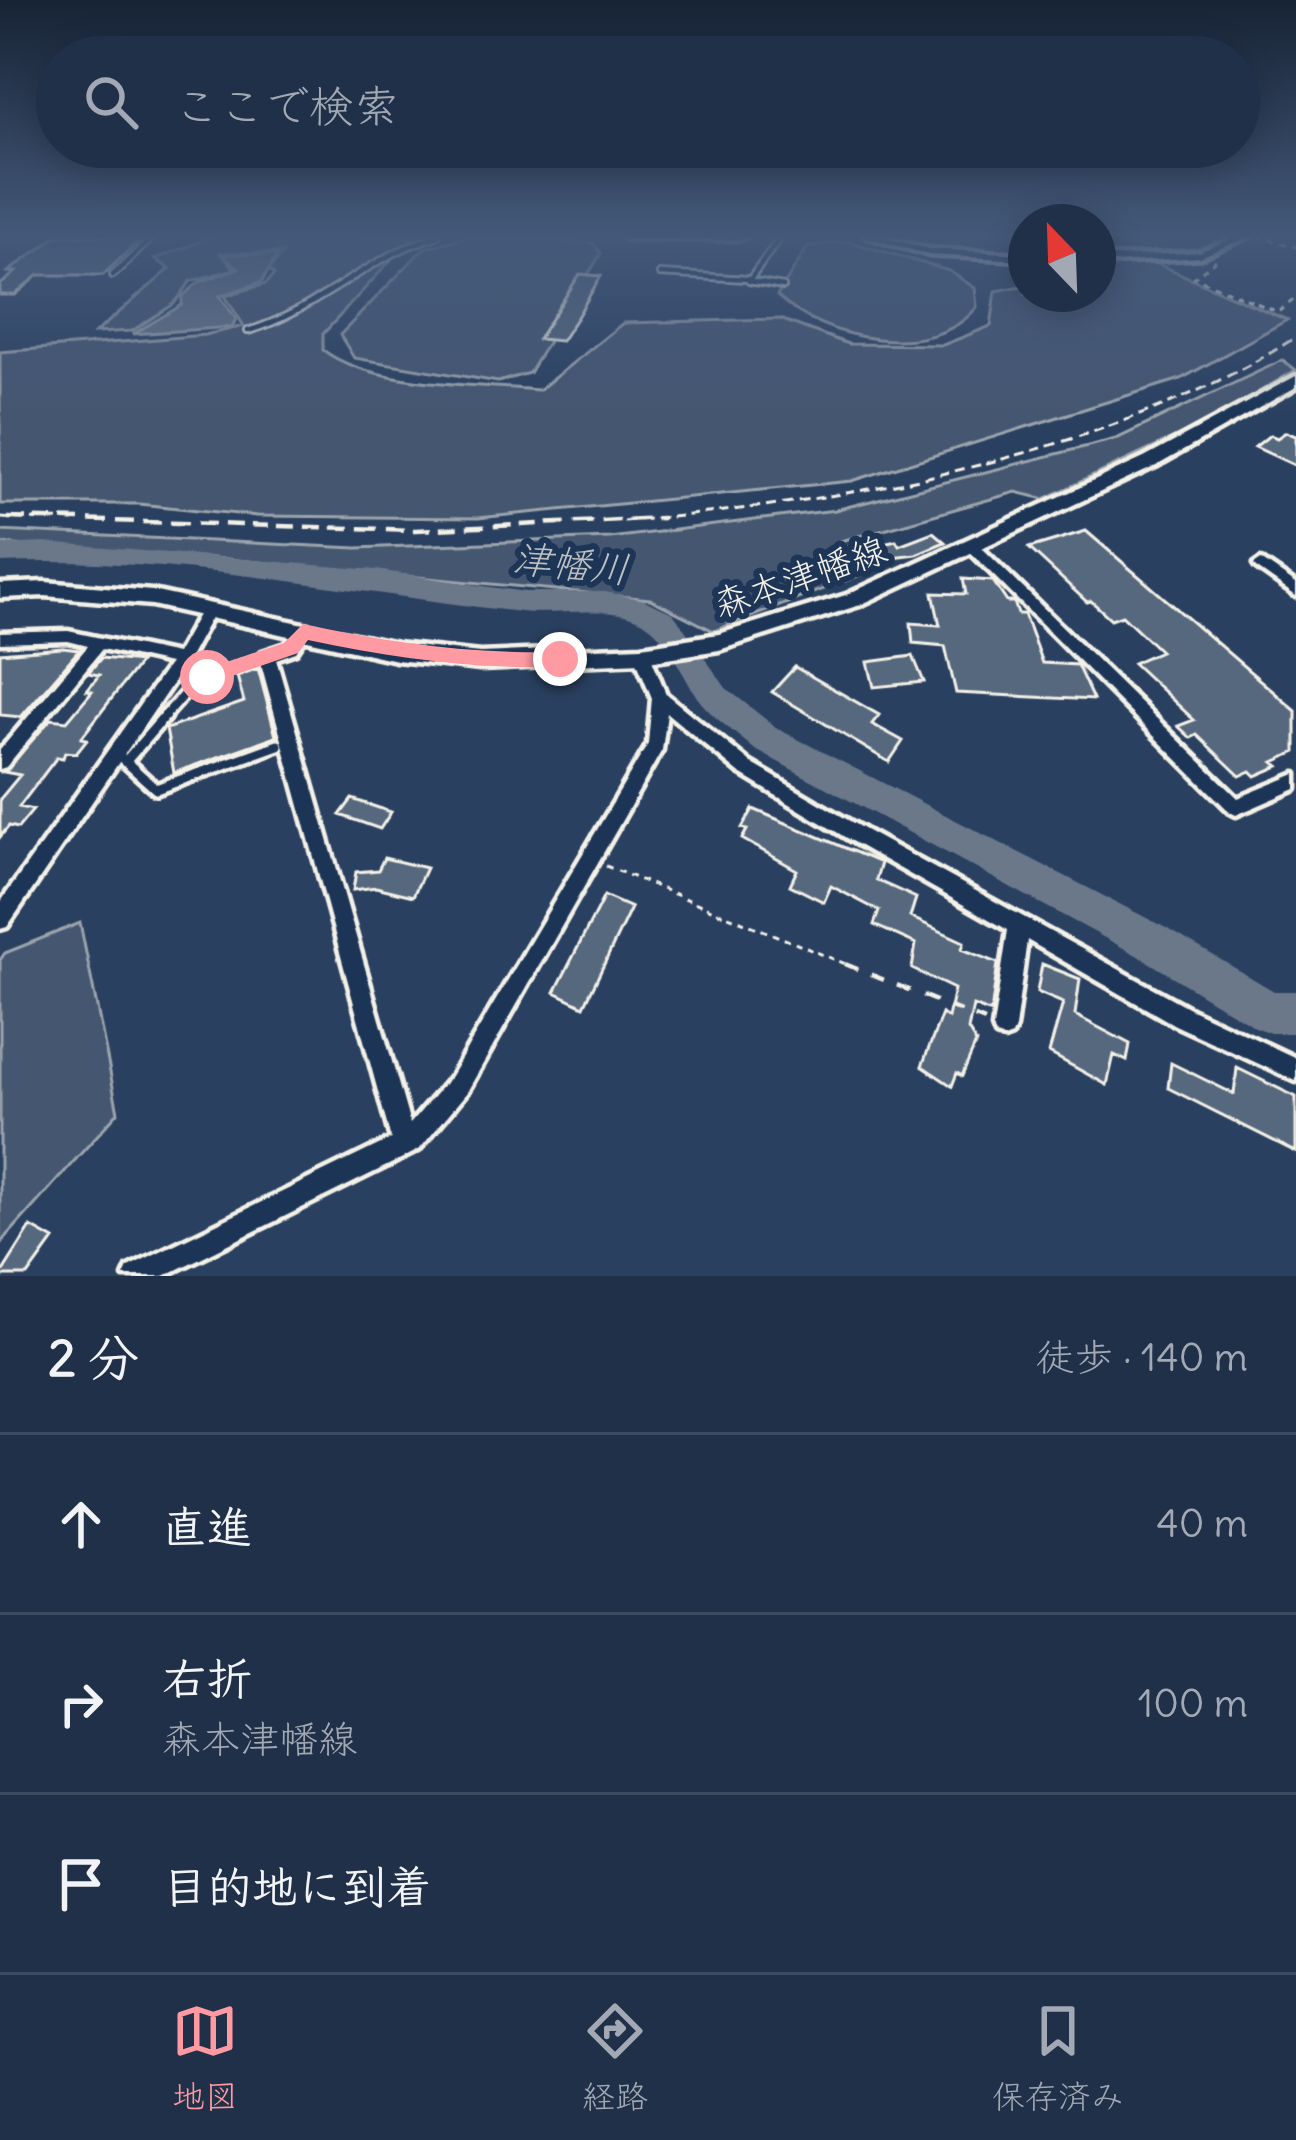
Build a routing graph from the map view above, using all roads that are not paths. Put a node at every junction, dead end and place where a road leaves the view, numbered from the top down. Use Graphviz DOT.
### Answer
graph roads {
  1 [pos="322,296"];
  2 [pos="248,331"];
  3 [pos="1296,381"];
  4 [pos="971,545"];
  5 [pos="1261,565"];
  6 [pos="0,591"];
  7 [pos="1296,591"];
  8 [pos="208,610"];
  9 [pos="303,632"];
  10 [pos="0,638"];
  11 [pos="98,644"];
  12 [pos="642,654"];
  13 [pos="267,656"];
  14 [pos="180,661"];
  15 [pos="660,698"];
  16 [pos="0,732"];
  17 [pos="22,735"];
  18 [pos="278,745"];
  19 [pos="120,757"];
  20 [pos="0,761"];
  21 [pos="1296,781"];
  22 [pos="9,893"];
  23 [pos="0,920"];
  24 [pos="1019,925"];
  25 [pos="1004,1028"];
  26 [pos="1296,1070"];
  27 [pos="404,1146"];
  28 [pos="137,1276"];
  1 -- 2 [label="lane"];
  3 -- 4 [label="main road, 森本津幡線"];
  4 -- 12 [label="main road, 森本津幡線"];
  4 -- 21 [label="street"];
  5 -- 7 [label="street"];
  6 -- 8 [label="main road, 森本津幡線"];
  8 -- 9 [label="main road, 森本津幡線"];
  8 -- 14 [label="street"];
  9 -- 12 [label="main road, 森本津幡線"];
  9 -- 13 [label="street"];
  10 -- 11 [label="street"];
  11 -- 14 [label="street"];
  11 -- 17 [label="street"];
  12 -- 15 [label="street"];
  13 -- 19 [label="lane"];
  13 -- 27 [label="street"];
  14 -- 19 [label="street"];
  15 -- 24 [label="street"];
  15 -- 27 [label="street"];
  16 -- 17 [label="street"];
  17 -- 20 [label="street"];
  18 -- 19 [label="lane"];
  19 -- 22 [label="street"];
  22 -- 23 [label="street"];
  24 -- 25 [label="street"];
  24 -- 26 [label="street"];
  27 -- 28 [label="street"];
}
